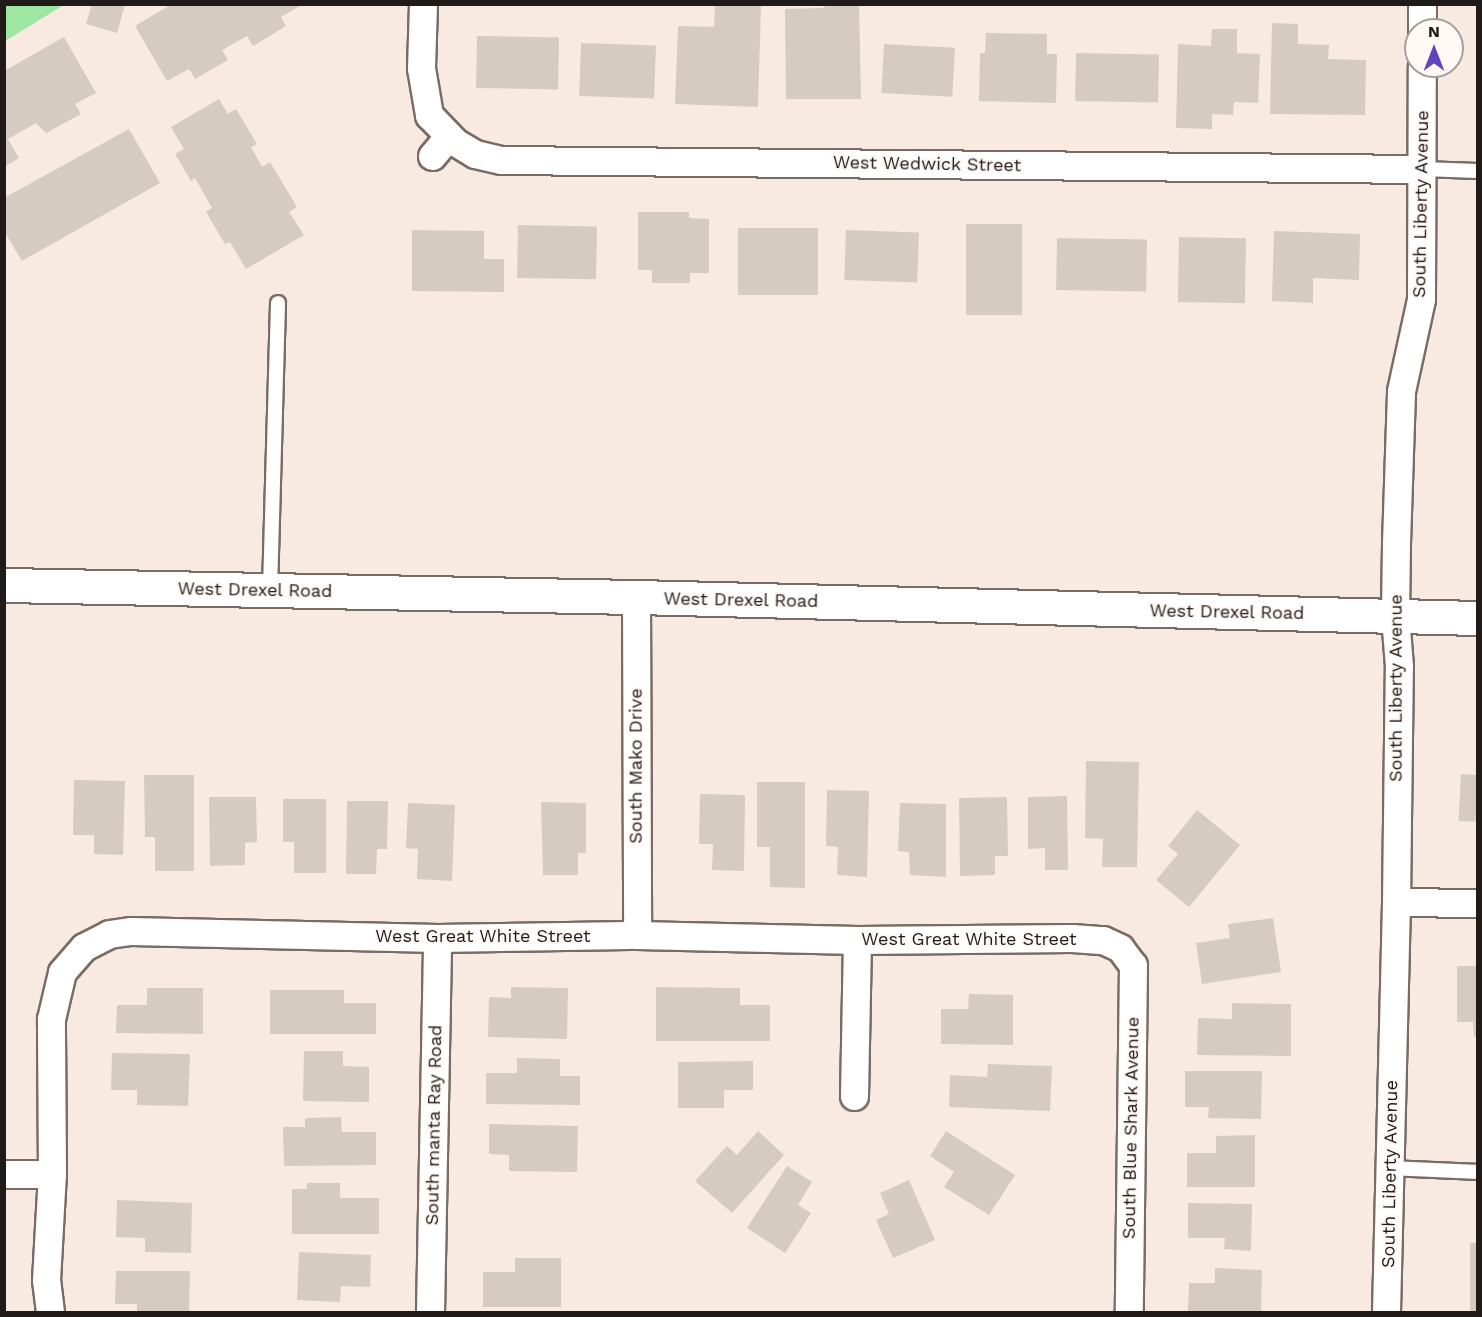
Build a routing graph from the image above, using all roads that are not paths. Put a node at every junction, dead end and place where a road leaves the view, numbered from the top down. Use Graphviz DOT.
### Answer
graph roads {
  1 [pos="423,4"];
  2 [pos="1422,78"];
  3 [pos="1422,169"];
  4 [pos="1478,171"];
  5 [pos="279,303"];
  6 [pos="4,585"];
  7 [pos="270,590"];
  8 [pos="636,597"];
  9 [pos="1395,616"];
  10 [pos="1478,618"];
  11 [pos="1396,902"];
  12 [pos="1478,903"];
  13 [pos="637,935"];
  14 [pos="437,938"];
  15 [pos="857,940"];
  16 [pos="1120,948"];
  17 [pos="854,1096"];
  18 [pos="1389,1168"];
  19 [pos="1478,1172"];
  20 [pos="4,1174"];
  21 [pos="52,1174"];
  22 [pos="50,1312"];
  23 [pos="430,1312"];
  24 [pos="1129,1312"];
  25 [pos="1386,1312"];
  1 -- 3 [label="street, West Wedwick Street"];
  2 -- 3 [label="street, South Liberty Avenue"];
  3 -- 4 [label="lane"];
  3 -- 9 [label="street, South Liberty Avenue"];
  5 -- 7 [label="lane"];
  6 -- 7 [label="street, West Drexel Road"];
  7 -- 8 [label="street, West Drexel Road"];
  8 -- 9 [label="street, West Drexel Road"];
  8 -- 13 [label="street, South Mako Drive"];
  9 -- 10 [label="street, West Drexel Road"];
  9 -- 11 [label="street, South Liberty Avenue"];
  11 -- 12 [label="street"];
  11 -- 18 [label="street, South Liberty Avenue"];
  13 -- 14 [label="street, West Great White Street"];
  13 -- 15 [label="street, West Great White Street"];
  14 -- 21 [label="street, West Great White Street"];
  14 -- 23 [label="street, South manta Ray Road"];
  15 -- 16 [label="street, West Great White Street"];
  15 -- 17 [label="street"];
  16 -- 24 [label="street, South Blue Shark Avenue"];
  18 -- 19 [label="lane"];
  18 -- 25 [label="street, South Liberty Avenue"];
  20 -- 21 [label="street"];
  21 -- 22 [label="street, West Great White Street"];
}
